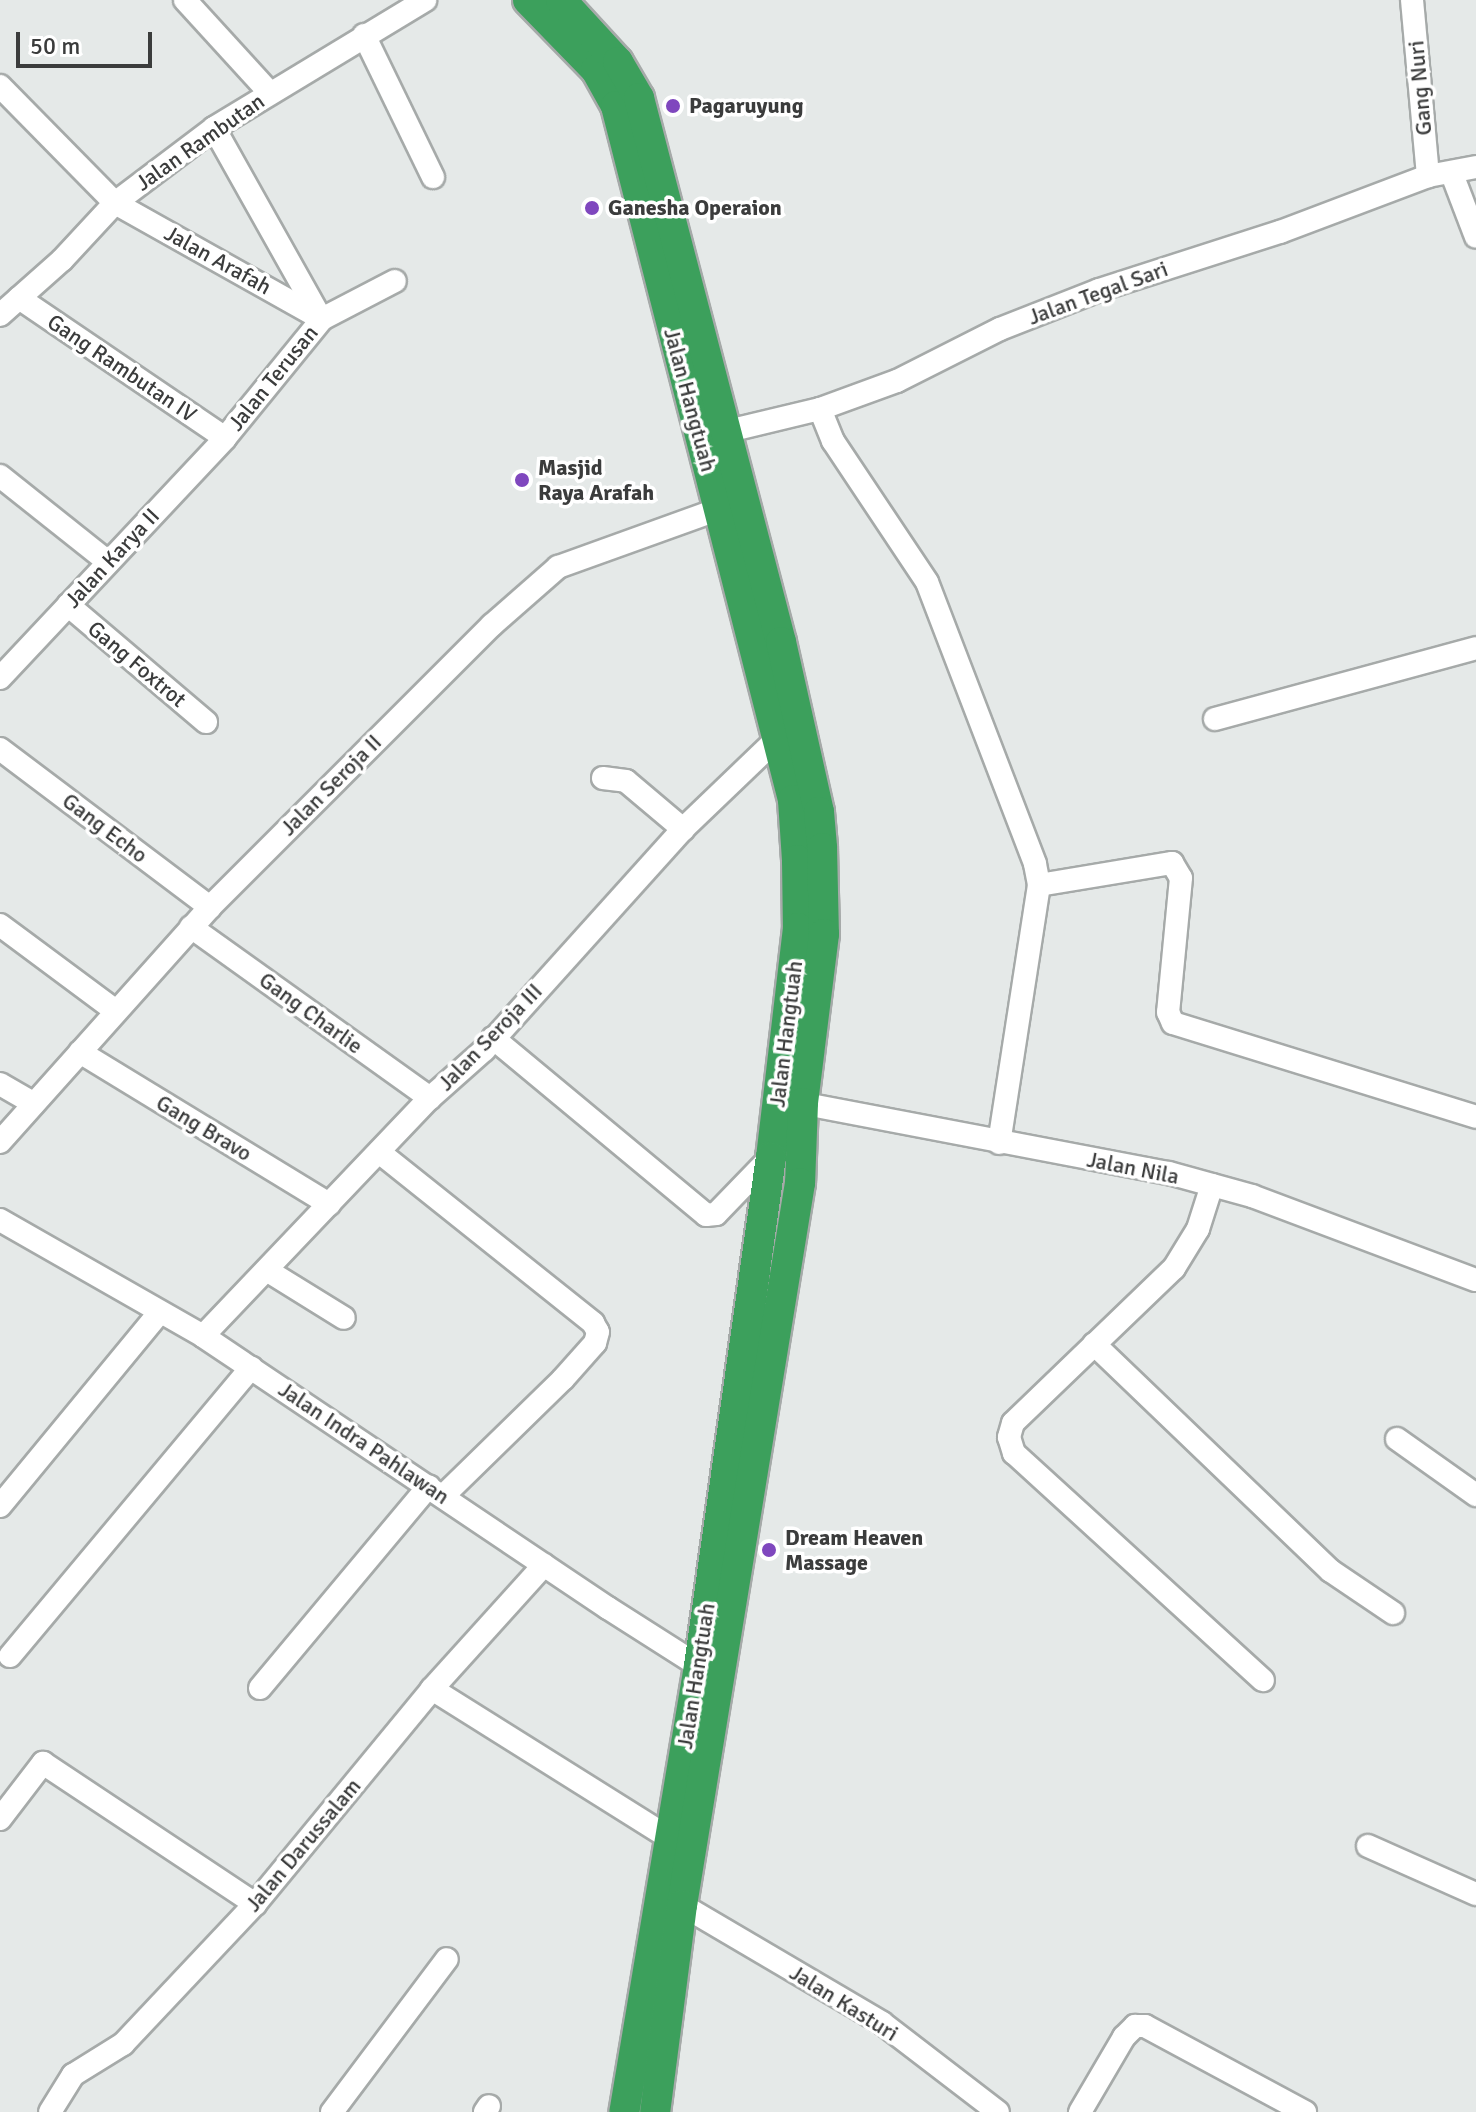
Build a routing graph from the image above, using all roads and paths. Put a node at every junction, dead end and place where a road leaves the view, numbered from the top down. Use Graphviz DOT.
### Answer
graph roads {
  1 [pos="185,0"];
  2 [pos="425,0"];
  3 [pos="528,0"];
  4 [pos="561,0"];
  5 [pos="1412,0"];
  6 [pos="364,35"];
  7 [pos="0,86"];
  8 [pos="270,93"];
  9 [pos="214,128"];
  10 [pos="1476,167"];
  11 [pos="1452,174"];
  12 [pos="1428,176"];
  13 [pos="433,177"];
  14 [pos="115,203"];
  15 [pos="1476,237"];
  16 [pos="395,281"];
  17 [pos="19,298"];
  18 [pos="0,315"];
  19 [pos="322,319"];
  20 [pos="820,409"];
  21 [pos="724,432"];
  22 [pos="225,438"];
  23 [pos="0,476"];
  24 [pos="719,509"];
  25 [pos="108,562"];
  26 [pos="68,605"];
  27 [pos="768,645"];
  28 [pos="1476,648"];
  29 [pos="0,678"];
  30 [pos="1215,719"];
  31 [pos="206,722"];
  32 [pos="778,738"];
  33 [pos="0,749"];
  34 [pos="603,778"];
  35 [pos="683,829"];
  36 [pos="1039,885"];
  37 [pos="210,907"];
  38 [pos="0,925"];
  39 [pos="191,927"];
  40 [pos="116,1011"];
  41 [pos="493,1038"];
  42 [pos="80,1052"];
  43 [pos="0,1084"];
  44 [pos="430,1098"];
  45 [pos="790,1101"];
  46 [pos="34,1104"];
  47 [pos="1476,1117"];
  48 [pos="0,1142"];
  49 [pos="999,1143"];
  50 [pos="379,1152"];
  51 [pos="771,1157"];
  52 [pos="1212,1185"];
  53 [pos="329,1204"];
  54 [pos="2,1225"];
  55 [pos="268,1271"];
  56 [pos="1476,1280"];
  57 [pos="160,1312"];
  58 [pos="344,1318"];
  59 [pos="203,1336"];
  60 [pos="1094,1344"];
  61 [pos="251,1368"];
  62 [pos="1397,1439"];
  63 [pos="436,1491"];
  64 [pos="1476,1495"];
  65 [pos="0,1506"];
  66 [pos="544,1565"];
  67 [pos="1393,1613"];
  68 [pos="10,1656"];
  69 [pos="711,1667"];
  70 [pos="1263,1680"];
  71 [pos="260,1688"];
  72 [pos="432,1689"];
  73 [pos="0,1819"];
  74 [pos="668,1837"];
  75 [pos="1368,1846"];
  76 [pos="1476,1894"];
  77 [pos="255,1904"];
  78 [pos="682,1905"];
  79 [pos="447,1959"];
  80 [pos="50,2112"];
  81 [pos="332,2112"];
  82 [pos="624,2112"];
  83 [pos="655,2112"];
  84 [pos="998,2112"];
  85 [pos="1080,2112"];
  86 [pos="1305,2112"];
  1 -- 8 [label="street"];
  2 -- 6 [label="street, Jalan Rambutan"];
  3 -- 24 [label="highway, Jalan Hangtuah"];
  4 -- 21 [label="highway, Jalan Hangtuah"];
  5 -- 12 [label="street, Gang Nuri"];
  6 -- 8 [label="street, Jalan Rambutan"];
  6 -- 13 [label="street"];
  7 -- 14 [label="street, Jalan Arafah"];
  8 -- 9 [label="street, Jalan Rambutan"];
  9 -- 14 [label="street, Jalan Rambutan"];
  9 -- 19 [label="street"];
  10 -- 11 [label="street, Jalan Tegal Sari"];
  11 -- 12 [label="street, Jalan Tegal Sari"];
  11 -- 15 [label="street"];
  12 -- 20 [label="street, Jalan Tegal Sari"];
  14 -- 17 [label="street, Jalan Rambutan"];
  14 -- 19 [label="street, Jalan Arafah"];
  16 -- 19 [label="street"];
  17 -- 18 [label="street, Jalan Rambutan"];
  17 -- 22 [label="street, Gang Rambutan IV"];
  19 -- 22 [label="street, Jalan Terusan"];
  20 -- 21 [label="street, Jalan Tegal Sari"];
  20 -- 36 [label="street"];
  21 -- 27 [label="highway, Jalan Hangtuah"];
  22 -- 25 [label="street, Jalan Karya II"];
  23 -- 25 [label="street"];
  24 -- 27 [label="highway, Jalan Hangtuah"];
  24 -- 37 [label="street, Jalan Seroja II"];
  25 -- 26 [label="street, Jalan Karya II"];
  26 -- 29 [label="street, Jalan Karya II"];
  26 -- 31 [label="street, Gang Foxtrot"];
  27 -- 32 [label="highway, Jalan Hangtuah"];
  27 -- 45 [label="highway, Jalan Hangtuah"];
  28 -- 30 [label="street"];
  32 -- 35 [label="street, Jalan Seroja III"];
  32 -- 45 [label="highway, Jalan Hangtuah"];
  33 -- 37 [label="street, Gang Echo"];
  34 -- 35 [label="street"];
  35 -- 41 [label="street, Jalan Seroja III"];
  36 -- 47 [label="street"];
  36 -- 49 [label="street"];
  37 -- 39 [label="street, Jalan Seroja II"];
  38 -- 40 [label="street"];
  39 -- 40 [label="street, Jalan Seroja II"];
  39 -- 44 [label="street, Gang Charlie"];
  40 -- 42 [label="street, Jalan Seroja II"];
  41 -- 44 [label="street, Jalan Seroja III"];
  41 -- 51 [label="street"];
  42 -- 46 [label="street, Jalan Seroja II"];
  42 -- 53 [label="street, Gang Bravo"];
  43 -- 46 [label="street"];
  44 -- 50 [label="street, Jalan Seroja III"];
  45 -- 49 [label="street, Jalan Nila"];
  45 -- 51 [label="highway, Jalan Hangtuah"];
  45 -- 69 [label="highway, Jalan Hangtuah"];
  46 -- 48 [label="street, Jalan Seroja II"];
  49 -- 52 [label="street, Jalan Nila"];
  50 -- 53 [label="street, Jalan Seroja III"];
  50 -- 63 [label="street"];
  51 -- 69 [label="highway, Jalan Hangtuah"];
  52 -- 56 [label="street, Jalan Nila"];
  52 -- 60 [label="street"];
  53 -- 55 [label="street, Jalan Seroja III"];
  54 -- 57 [label="street, Jalan Indra Pahlawan"];
  55 -- 58 [label="street"];
  55 -- 59 [label="street, Jalan Seroja III"];
  57 -- 59 [label="street, Jalan Indra Pahlawan"];
  57 -- 65 [label="street"];
  59 -- 61 [label="street, Jalan Indra Pahlawan"];
  60 -- 67 [label="street"];
  60 -- 70 [label="street"];
  61 -- 63 [label="street, Jalan Indra Pahlawan"];
  61 -- 68 [label="street"];
  62 -- 64 [label="street"];
  63 -- 66 [label="street, Jalan Indra Pahlawan"];
  63 -- 71 [label="street"];
  66 -- 69 [label="street, Jalan Indra Pahlawan"];
  66 -- 72 [label="street, Jalan Darussalam"];
  69 -- 74 [label="highway, Jalan Hangtuah"];
  69 -- 78 [label="highway, Jalan Hangtuah"];
  72 -- 74 [label="street"];
  72 -- 77 [label="street, Jalan Darussalam"];
  73 -- 77 [label="street"];
  74 -- 82 [label="highway, Jalan Hangtuah"];
  75 -- 76 [label="street"];
  77 -- 80 [label="street, Jalan Darussalam"];
  78 -- 83 [label="highway, Jalan Hangtuah"];
  78 -- 84 [label="street, Jalan Kasturi"];
  79 -- 81 [label="street"];
  85 -- 86 [label="street"];
}
